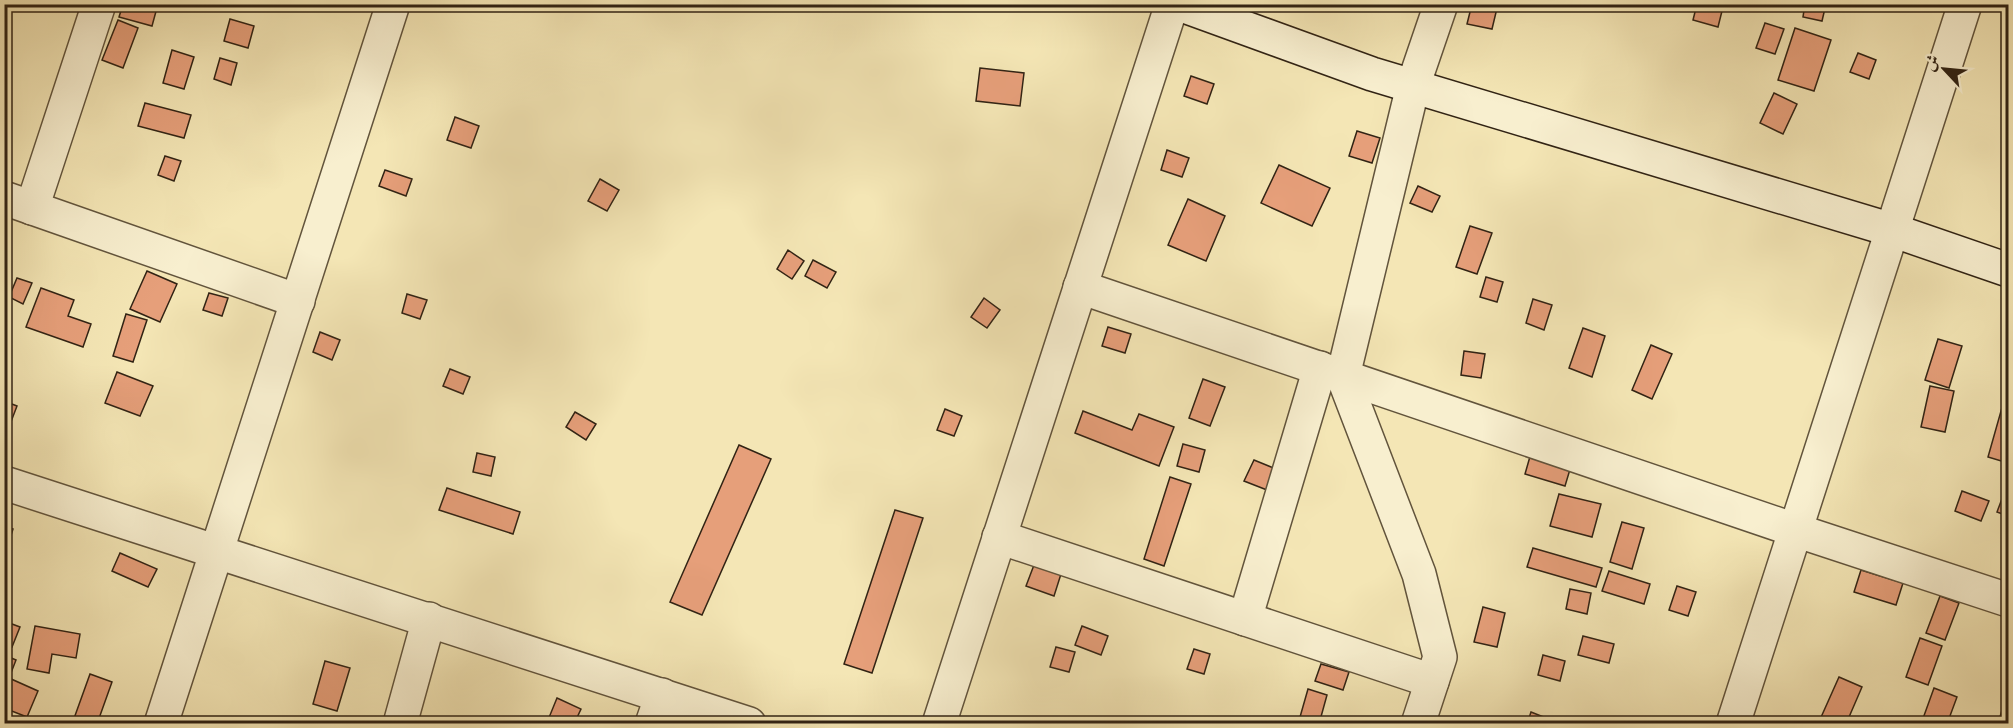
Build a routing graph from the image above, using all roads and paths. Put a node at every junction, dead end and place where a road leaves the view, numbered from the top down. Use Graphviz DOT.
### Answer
graph roads {
  1 [pos="99,4"];
  2 [pos="393,4"];
  3 [pos="1172,4"];
  4 [pos="1179,4"];
  5 [pos="1441,4"];
  6 [pos="1965,4"];
  7 [pos="1413,86"];
  8 [pos="18,203"];
  9 [pos="1892,231"];
  10 [pos="2008,270"];
  11 [pos="1080,287"];
  12 [pos="298,301"];
  13 [pos="1331,372"];
  14 [pos="4,483"];
  15 [pos="1795,530"];
  16 [pos="999,537"];
  17 [pos="217,550"];
  18 [pos="2008,600"];
  19 [pos="1245,619"];
  20 [pos="429,620"];
  21 [pos="1432,681"];
  22 [pos="657,709"];
  23 [pos="161,723"];
  24 [pos="400,723"];
  25 [pos="748,723"];
  26 [pos="939,723"];
  27 [pos="1418,723"];
  28 [pos="1733,723"];
  1 -- 8 [label="street"];
  2 -- 12 [label="street"];
  3 -- 11 [label="street"];
  4 -- 7 [label="street"];
  5 -- 7 [label="street"];
  6 -- 9 [label="street"];
  7 -- 9 [label="street"];
  7 -- 13 [label="street"];
  8 -- 12 [label="street"];
  9 -- 10 [label="street"];
  9 -- 15 [label="street"];
  11 -- 13 [label="street"];
  11 -- 16 [label="street"];
  12 -- 17 [label="street"];
  13 -- 15 [label="street"];
  13 -- 19 [label="street"];
  13 -- 21 [label="street"];
  14 -- 17 [label="street"];
  15 -- 18 [label="street"];
  15 -- 28 [label="street"];
  16 -- 19 [label="street"];
  16 -- 26 [label="street"];
  17 -- 20 [label="street"];
  17 -- 23 [label="street"];
  19 -- 21 [label="street"];
  20 -- 22 [label="street"];
  20 -- 24 [label="street"];
  21 -- 27 [label="street"];
  22 -- 25 [label="street"];
}
